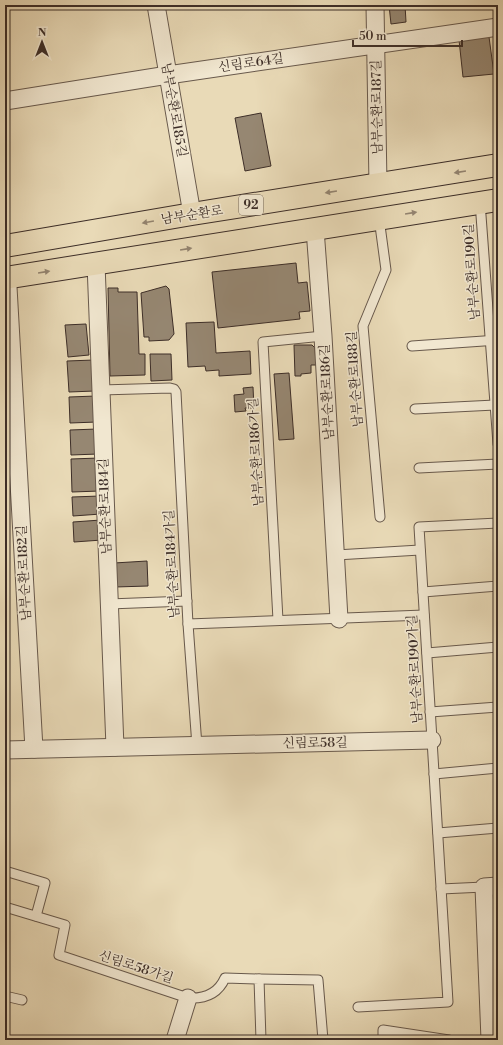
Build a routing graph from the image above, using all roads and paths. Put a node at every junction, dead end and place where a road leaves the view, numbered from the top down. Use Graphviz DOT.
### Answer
graph roads {
  1 [pos="156,5"];
  2 [pos="375,5"];
  3 [pos="498,27"];
  4 [pos="375,45"];
  5 [pos="168,75"];
  6 [pos="5,101"];
  7 [pos="498,165"];
  8 [pos="378,185"];
  9 [pos="489,201"];
  10 [pos="192,214"];
  11 [pos="380,218"];
  12 [pos="315,229"];
  13 [pos="5,246"];
  14 [pos="96,264"];
  15 [pos="9,282"];
  16 [pos="323,336"];
  17 [pos="494,340"];
  18 [pos="412,346"];
  19 [pos="8,349"];
  20 [pos="100,390"];
  21 [pos="495,405"];
  22 [pos="415,408"];
  23 [pos="498,444"];
  24 [pos="498,464"];
  25 [pos="419,468"];
  26 [pos="380,517"];
  27 [pos="498,523"];
  28 [pos="420,550"];
  29 [pos="336,555"];
  30 [pos="498,586"];
  31 [pos="423,592"];
  32 [pos="187,601"];
  33 [pos="109,604"];
  34 [pos="424,615"];
  35 [pos="339,618"];
  36 [pos="278,620"];
  37 [pos="188,624"];
  38 [pos="498,647"];
  39 [pos="427,653"];
  40 [pos="498,707"];
  41 [pos="430,712"];
  42 [pos="432,740"];
  43 [pos="197,746"];
  44 [pos="115,748"];
  45 [pos="34,749"];
  46 [pos="5,750"];
  47 [pos="498,768"];
  48 [pos="434,774"];
  49 [pos="498,828"];
  50 [pos="438,833"];
  51 [pos="5,871"];
  52 [pos="491,887"];
  53 [pos="441,889"];
  54 [pos="5,907"];
  55 [pos="36,916"];
  56 [pos="259,979"];
  57 [pos="5,996"];
  58 [pos="188,998"];
  59 [pos="22,1000"];
  60 [pos="358,1006"];
  61 [pos="175,1040"];
  62 [pos="261,1040"];
  63 [pos="323,1040"];
  64 [pos="383,1040"];
  65 [pos="449,1040"];
  66 [pos="490,1040"];
  1 -- 5 [label="street, 남부순환로185길"];
  2 -- 4 [label="street, 남부순환로187길"];
  3 -- 4 [label="street, 신림로64길"];
  4 -- 5 [label="street, 신림로64길"];
  4 -- 8 [label="street, 남부순환로187길"];
  5 -- 6 [label="street, 신림로64길"];
  5 -- 10 [label="street, 남부순환로185길"];
  7 -- 8 [label="main road, 남부순환로 / 92, one-way"];
  8 -- 10 [label="main road, 남부순환로 / 92, one-way"];
  11 -- 9 [label="main road, one-way"];
  9 -- 17 [label="lane, 남부순환로190길"];
  10 -- 13 [label="main road, 남부순환로 / 92, one-way"];
  11 -- 12 [label="main road"];
  11 -- 26 [label="lane, 남부순환로188길"];
  14 -- 12 [label="main road, one-way"];
  12 -- 16 [label="street, 남부순환로186길"];
  15 -- 14 [label="main road, one-way"];
  14 -- 20 [label="street, 남부순환로184길"];
  15 -- 19 [label="street, 남부순환로182길"];
  16 -- 29 [label="street, 남부순환로186길"];
  16 -- 36 [label="lane, 남부순환로186가길"];
  17 -- 18 [label="lane"];
  17 -- 21 [label="lane, 남부순환로190길"];
  19 -- 45 [label="street, 남부순환로182길"];
  20 -- 32 [label="lane, 남부순환로184가길"];
  20 -- 33 [label="street, 남부순환로184길"];
  21 -- 22 [label="lane"];
  21 -- 23 [label="lane, 남부순환로190길"];
  24 -- 25 [label="lane"];
  27 -- 28 [label="lane, 남부순환로190가길"];
  28 -- 29 [label="lane"];
  28 -- 31 [label="lane, 남부순환로190가길"];
  29 -- 35 [label="street, 남부순환로186길"];
  30 -- 31 [label="lane"];
  31 -- 34 [label="lane, 남부순환로190가길"];
  32 -- 33 [label="lane"];
  32 -- 37 [label="lane, 남부순환로184가길"];
  33 -- 44 [label="street, 남부순환로184길"];
  34 -- 35 [label="lane, 남부순환로184가길"];
  34 -- 39 [label="lane, 남부순환로190가길"];
  35 -- 36 [label="lane, 남부순환로184가길"];
  36 -- 37 [label="lane, 남부순환로184가길"];
  37 -- 43 [label="lane"];
  38 -- 39 [label="lane"];
  39 -- 41 [label="lane, 남부순환로190가길"];
  40 -- 41 [label="lane"];
  41 -- 42 [label="lane, 남부순환로190가길"];
  42 -- 43 [label="street, 신림로58길"];
  42 -- 48 [label="lane, 남부순환로190가길"];
  43 -- 44 [label="street, 신림로58길"];
  44 -- 45 [label="street, 신림로58길"];
  45 -- 46 [label="street, 신림로58길"];
  47 -- 48 [label="lane"];
  48 -- 50 [label="lane, 남부순환로190가길"];
  49 -- 50 [label="lane"];
  50 -- 53 [label="lane, 남부순환로190가길"];
  51 -- 55 [label="lane"];
  52 -- 53 [label="lane"];
  52 -- 66 [label="street"];
  53 -- 60 [label="lane, 남부순환로190가길"];
  54 -- 55 [label="lane, 신림로58가길"];
  55 -- 58 [label="lane, 신림로58가길"];
  56 -- 58 [label="lane, 신림로58가길"];
  56 -- 62 [label="lane"];
  56 -- 63 [label="lane, 신림로58가길"];
  57 -- 59 [label="lane"];
  58 -- 61 [label="street"];
  64 -- 65 [label="lane"];
}
